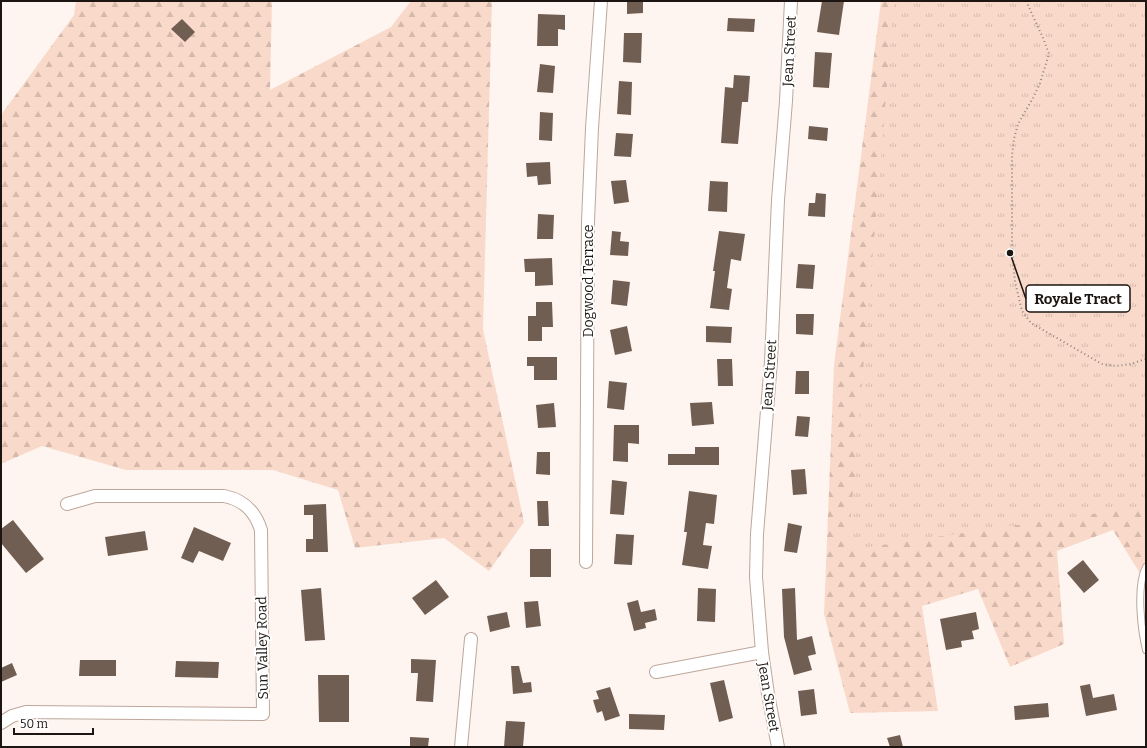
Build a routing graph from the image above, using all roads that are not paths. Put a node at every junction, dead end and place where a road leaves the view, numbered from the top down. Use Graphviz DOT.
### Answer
graph roads {
  1 [pos="601,1"];
  2 [pos="791,1"];
  3 [pos="68,504"];
  4 [pos="586,562"];
  5 [pos="1146,567"];
  6 [pos="470,639"];
  7 [pos="1146,650"];
  8 [pos="762,652"];
  9 [pos="656,672"];
  10 [pos="1,723"];
  11 [pos="461,747"];
  12 [pos="778,747"];
  1 -- 4 [label="street, Dogwood Terrace"];
  2 -- 8 [label="street, Jean Street"];
  3 -- 10 [label="street, Sun Valley Road"];
  5 -- 7 [label="lane"];
  6 -- 11 [label="street"];
  8 -- 9 [label="street"];
  8 -- 12 [label="street, Jean Street"];
}
